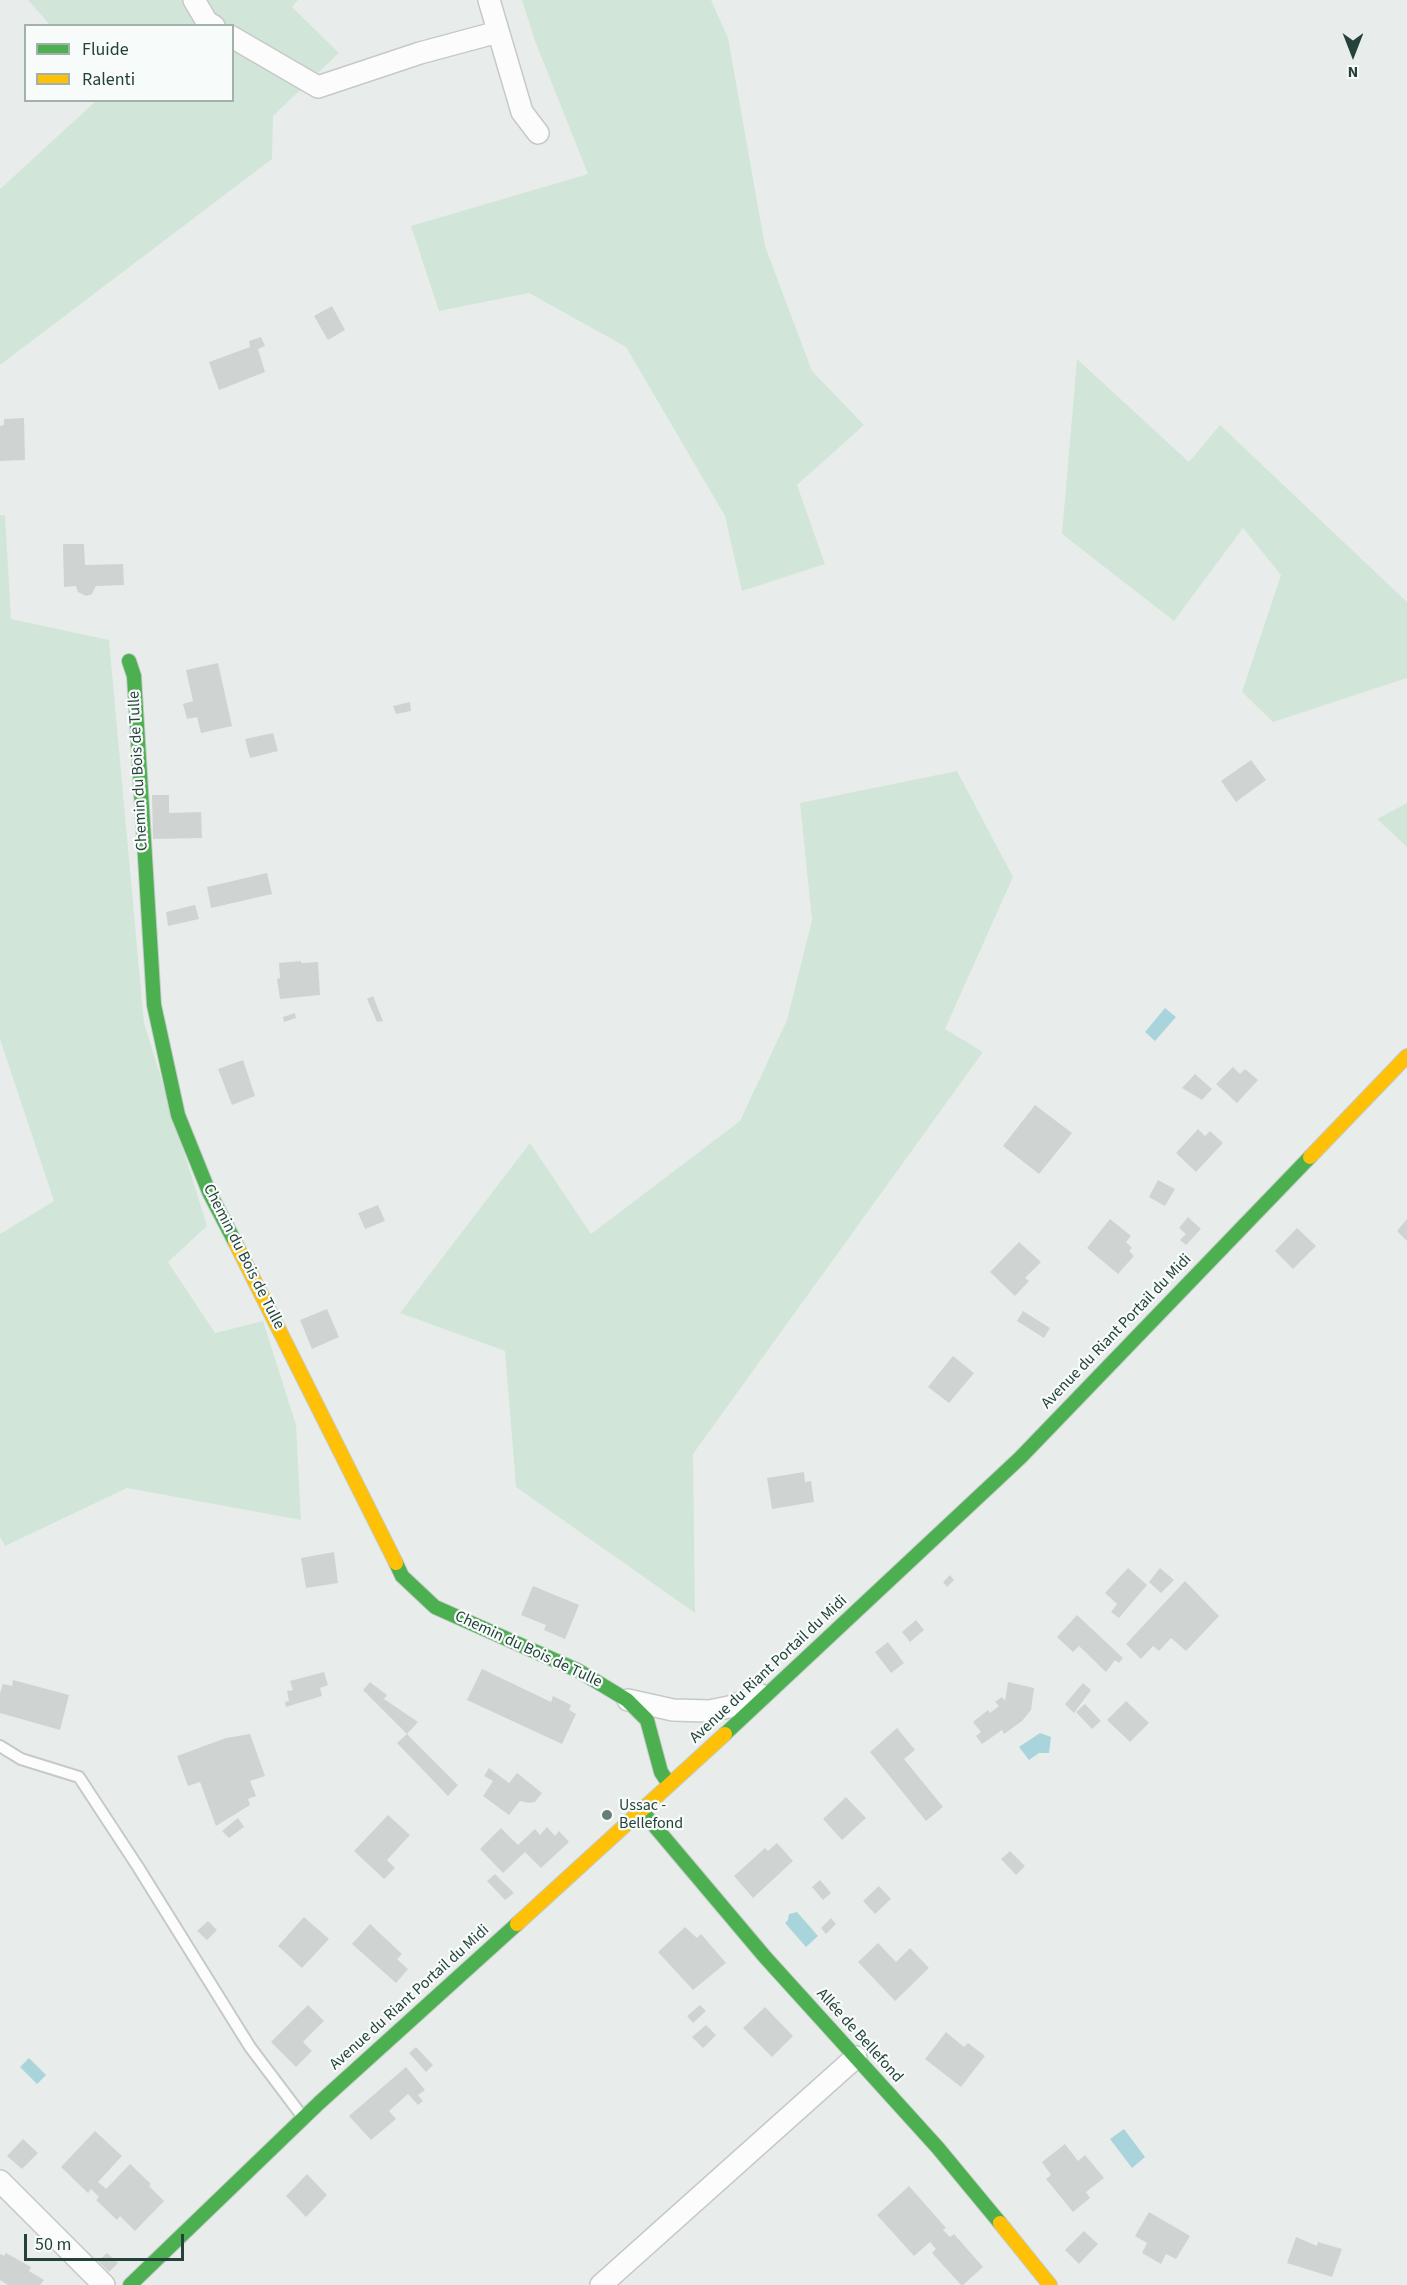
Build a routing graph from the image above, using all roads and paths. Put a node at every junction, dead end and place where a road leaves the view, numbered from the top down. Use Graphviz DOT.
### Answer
graph roads {
  1 [pos="194,0"];
  2 [pos="489,0"];
  3 [pos="210,24"];
  4 [pos="498,32"];
  5 [pos="234,38"];
  6 [pos="538,133"];
  7 [pos="129,660"];
  8 [pos="1407,1056"];
  9 [pos="770,1691"];
  10 [pos="627,1700"];
  11 [pos="0,1746"];
  12 [pos="669,1785"];
  13 [pos="641,1810"];
  14 [pos="856,2057"];
  15 [pos="303,2118"];
  16 [pos="0,2181"];
  17 [pos="104,2285"];
  18 [pos="130,2285"];
  19 [pos="601,2285"];
  20 [pos="1050,2285"];
  1 -- 3 [label="street"];
  2 -- 4 [label="street"];
  4 -- 5 [label="street"];
  4 -- 6 [label="street"];
  7 -- 10 [label="street, Chemin du Bois de Tulle"];
  8 -- 9 [label="street, Avenue du Riant Portail du Midi"];
  9 -- 10 [label="street, Chemin du Bois de Tulle"];
  9 -- 12 [label="street, Avenue du Riant Portail du Midi"];
  10 -- 12 [label="street, Chemin du Bois de Tulle"];
  11 -- 15 [label="lane"];
  12 -- 13 [label="street, Avenue du Riant Portail du Midi"];
  13 -- 14 [label="street, Allée de Bellefond"];
  13 -- 15 [label="street, Avenue du Riant Portail du Midi"];
  14 -- 19 [label="street"];
  14 -- 20 [label="street, Allée de Bellefond"];
  15 -- 18 [label="street, Avenue du Riant Portail du Midi"];
  16 -- 17 [label="street"];
}
